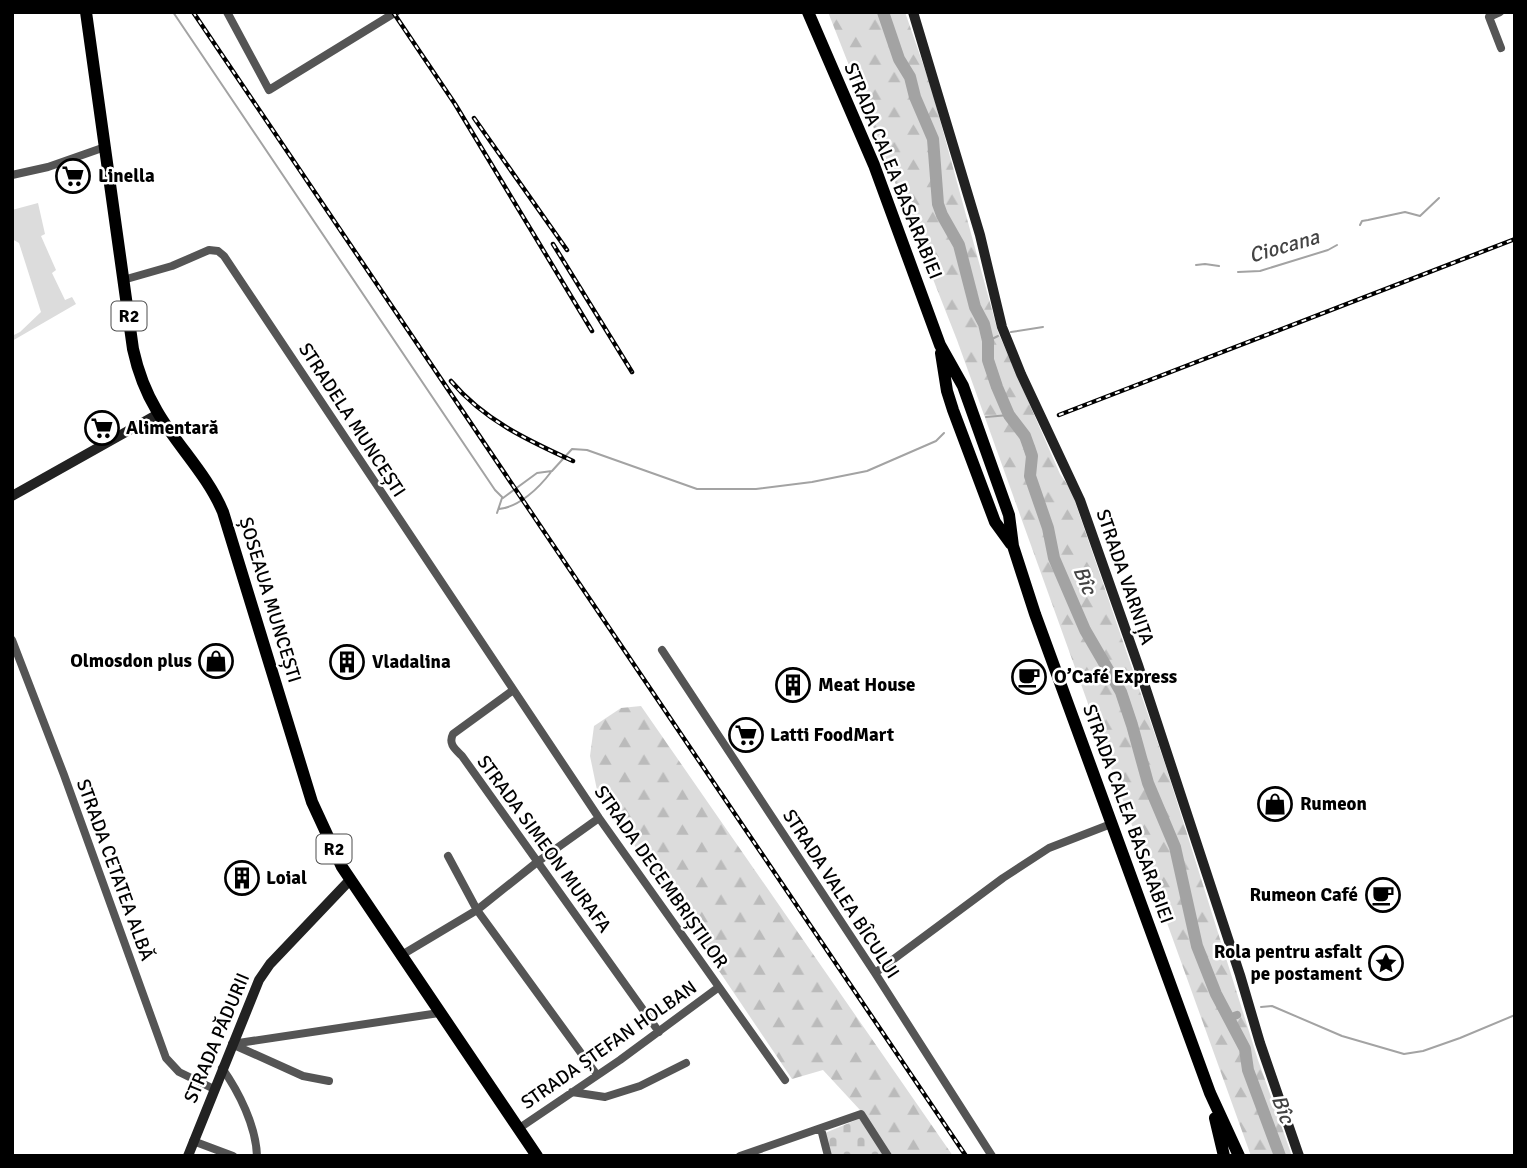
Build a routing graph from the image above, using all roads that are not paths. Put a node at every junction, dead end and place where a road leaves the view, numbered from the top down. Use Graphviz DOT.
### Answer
graph roads {
  1 [pos="86,12"];
  2 [pos="227,12"];
  3 [pos="396,12"];
  4 [pos="808,12"];
  5 [pos="913,12"];
  6 [pos="1500,12"];
  7 [pos="1501,48"];
  8 [pos="105,147"];
  9 [pos="12,175"];
  10 [pos="123,280"];
  11 [pos="940,345"];
  12 [pos="963,386"];
  13 [pos="947,391"];
  14 [pos="158,414"];
  15 [pos="999,487"];
  16 [pos="984,491"];
  17 [pos="12,496"];
  18 [pos="1013,546"];
  19 [pos="12,640"];
  20 [pos="662,650"];
  21 [pos="512,691"];
  22 [pos="599,818"];
  23 [pos="1111,824"];
  24 [pos="448,856"];
  25 [pos="536,863"];
  26 [pos="349,881"];
  27 [pos="477,910"];
  28 [pos="400,956"];
  29 [pos="875,973"];
  30 [pos="719,987"];
  31 [pos="439,1013"];
  32 [pos="659,1032"];
  33 [pos="232,1044"];
  34 [pos="686,1063"];
  35 [pos="222,1068"];
  36 [pos="597,1075"];
  37 [pos="785,1080"];
  38 [pos="329,1082"];
  39 [pos="214,1089"];
  40 [pos="572,1092"];
  41 [pos="1210,1093"];
  42 [pos="518,1129"];
  43 [pos="821,1129"];
  44 [pos="193,1142"];
  45 [pos="755,1154"];
  46 [pos="188,1156"];
  47 [pos="233,1156"];
  48 [pos="257,1156"];
  49 [pos="537,1156"];
  50 [pos="740,1156"];
  51 [pos="828,1156"];
  52 [pos="888,1156"];
  53 [pos="992,1156"];
  54 [pos="1224,1156"];
  55 [pos="1239,1156"];
  56 [pos="1299,1156"];
  1 -- 8 [label="main road, ȘOSEAUA MUNCEȘTI / R2"];
  2 -- 3 [label="street"];
  4 -- 11 [label="main road, STRADA CALEA BASARABIEI"];
  5 -- 56 [label="street, STRADA VARNIȚA"];
  6 -- 7 [label="street"];
  8 -- 9 [label="street"];
  8 -- 10 [label="main road, ȘOSEAUA MUNCEȘTI / R2"];
  10 -- 14 [label="main road, ȘOSEAUA MUNCEȘTI / R2"];
  10 -- 21 [label="street, STRADELA MUNCEȘTI"];
  11 -- 12 [label="main road, STRADA CALEA BASARABIEI"];
  11 -- 13 [label="main road, STRADA CALEA BASARABIEI"];
  12 -- 13 [label="main road"];
  12 -- 15 [label="main road, STRADA CALEA BASARABIEI"];
  13 -- 16 [label="main road, STRADA CALEA BASARABIEI"];
  14 -- 17 [label="street"];
  14 -- 26 [label="main road, ȘOSEAUA MUNCEȘTI / R2"];
  15 -- 16 [label="main road"];
  15 -- 18 [label="main road, STRADA CALEA BASARABIEI"];
  16 -- 18 [label="main road, STRADA CALEA BASARABIEI"];
  18 -- 23 [label="main road, STRADA CALEA BASARABIEI"];
  19 -- 39 [label="street, STRADA CETATEA ALBĂ"];
  20 -- 29 [label="street, STRADA VALEA BÎCULUI"];
  21 -- 22 [label="street, STRADA DECEMBRIȘTILOR"];
  21 -- 25 [label="street, STRADA SIMEON MURAFA"];
  22 -- 25 [label="street"];
  22 -- 30 [label="street, STRADA DECEMBRIȘTILOR"];
  23 -- 29 [label="street"];
  23 -- 41 [label="main road, STRADA CALEA BASARABIEI"];
  24 -- 27 [label="street"];
  25 -- 27 [label="street"];
  25 -- 32 [label="street, STRADA SIMEON MURAFA"];
  26 -- 28 [label="main road, ȘOSEAUA MUNCEȘTI / R2"];
  26 -- 33 [label="street, STRADA PĂDURII"];
  27 -- 28 [label="street"];
  27 -- 36 [label="street"];
  28 -- 31 [label="main road, ȘOSEAUA MUNCEȘTI / R2"];
  29 -- 53 [label="street, STRADA VALEA BÎCULUI"];
  30 -- 32 [label="street, STRADA ȘTEFAN HOLBAN"];
  30 -- 37 [label="street, STRADA DECEMBRIȘTILOR"];
  31 -- 33 [label="street"];
  31 -- 42 [label="main road, ȘOSEAUA MUNCEȘTI / R2"];
  32 -- 36 [label="street, STRADA ȘTEFAN HOLBAN"];
  33 -- 35 [label="street, STRADA PĂDURII"];
  33 -- 38 [label="street"];
  34 -- 40 [label="street"];
  35 -- 39 [label="street, STRADA PĂDURII"];
  35 -- 48 [label="street"];
  36 -- 40 [label="street, STRADA ȘTEFAN HOLBAN"];
  39 -- 44 [label="street, STRADA PĂDURII"];
  40 -- 42 [label="street, STRADA ȘTEFAN HOLBAN"];
  41 -- 54 [label="main road, STRADA CALEA BASARABIEI"];
  41 -- 55 [label="main road, STRADA CALEA BASARABIEI"];
  42 -- 49 [label="main road, ȘOSEAUA MUNCEȘTI / R2"];
  43 -- 45 [label="street"];
  43 -- 51 [label="street"];
  43 -- 52 [label="street"];
  44 -- 46 [label="street, STRADA PĂDURII"];
  44 -- 47 [label="street"];
  45 -- 50 [label="street"];
}
